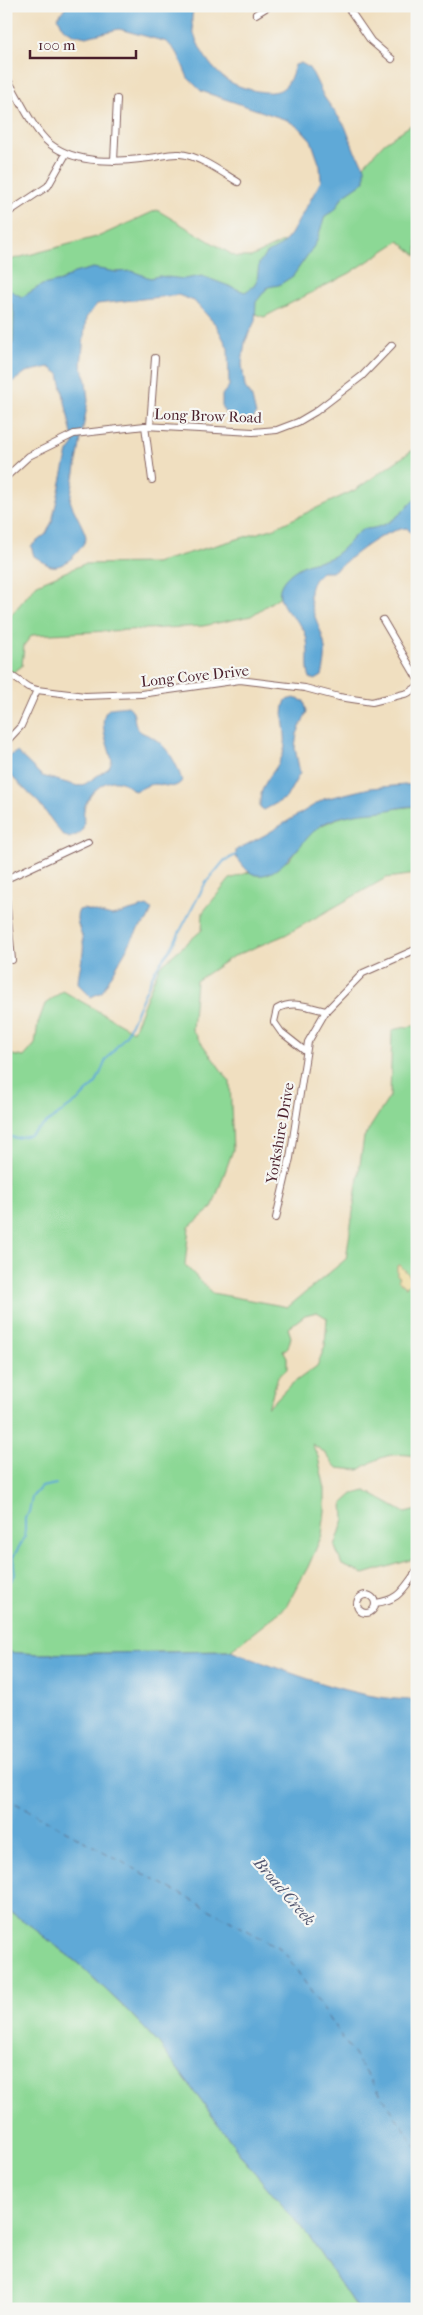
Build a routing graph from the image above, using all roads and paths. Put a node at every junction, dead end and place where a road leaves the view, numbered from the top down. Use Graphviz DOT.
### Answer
graph roads {
  1 [pos="269,6"];
  2 [pos="347,6"];
  3 [pos="256,14"];
  4 [pos="392,59"];
  5 [pos="6,77"];
  6 [pos="117,99"];
  7 [pos="66,154"];
  8 [pos="114,161"];
  9 [pos="238,182"];
  10 [pos="6,214"];
  11 [pos="392,345"];
  12 [pos="155,358"];
  13 [pos="148,426"];
  14 [pos="6,477"];
  15 [pos="152,480"];
  16 [pos="383,620"];
  17 [pos="6,672"];
  18 [pos="417,678"];
  19 [pos="417,687"];
  20 [pos="37,690"];
  21 [pos="6,742"];
  22 [pos="88,841"];
  23 [pos="6,879"];
  24 [pos="6,898"];
  25 [pos="417,949"];
  26 [pos="12,960"];
  27 [pos="326,1011"];
  28 [pos="305,1051"];
  29 [pos="276,1218"];
  30 [pos="417,1571"];
  31 [pos="375,1603"];
  1 -- 3 [label="street"];
  2 -- 4 [label="street"];
  5 -- 7 [label="street"];
  6 -- 8 [label="street"];
  7 -- 8 [label="street"];
  7 -- 10 [label="street"];
  8 -- 9 [label="street"];
  11 -- 13 [label="street, Long Brow Road"];
  12 -- 13 [label="street"];
  13 -- 14 [label="street, Long Brow Road"];
  13 -- 15 [label="street"];
  16 -- 18 [label="street"];
  17 -- 20 [label="street, Long Cove Drive"];
  19 -- 20 [label="street, Long Cove Drive"];
  20 -- 21 [label="street"];
  22 -- 23 [label="street"];
  24 -- 26 [label="street"];
  25 -- 27 [label="street, Yorkshire Drive"];
  27 -- 28 [label="street, Yorkshire Drive"];
  27 -- 28 [label="street"];
  28 -- 29 [label="street, Yorkshire Drive"];
  30 -- 31 [label="street"];
}
